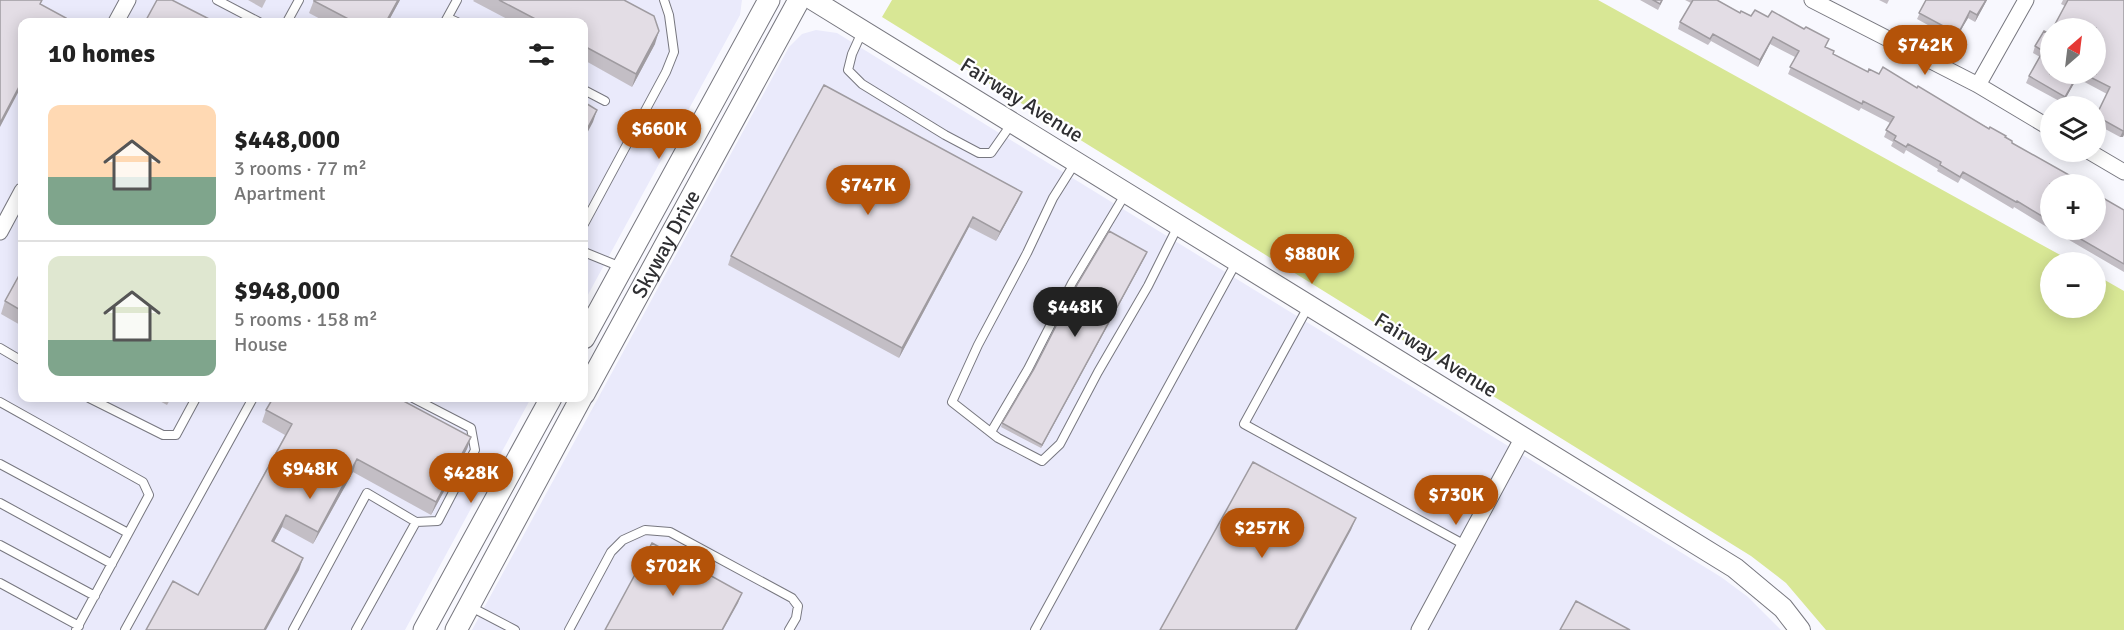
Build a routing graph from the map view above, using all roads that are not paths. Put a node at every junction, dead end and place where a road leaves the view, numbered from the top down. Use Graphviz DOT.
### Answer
graph roads {
  1 [pos="128,0"];
  2 [pos="218,0"];
  3 [pos="299,0"];
  4 [pos="457,0"];
  5 [pos="664,0"];
  6 [pos="768,0"];
  7 [pos="799,0"];
  8 [pos="813,0"];
  9 [pos="1812,0"];
  10 [pos="2026,0"];
  11 [pos="118,18"];
  12 [pos="252,18"];
  13 [pos="289,18"];
  14 [pos="447,18"];
  15 [pos="863,31"];
  16 [pos="1978,85"];
  17 [pos="588,92"];
  18 [pos="605,101"];
  19 [pos="2040,122"];
  20 [pos="1012,123"];
  21 [pos="2106,161"];
  22 [pos="1076,162"];
  23 [pos="2124,172"];
  24 [pos="1126,193"];
  25 [pos="18,199"];
  26 [pos="588,217"];
  27 [pos="1179,225"];
  28 [pos="0,232"];
  29 [pos="588,254"];
  30 [pos="1238,261"];
  31 [pos="622,268"];
  32 [pos="1309,305"];
  33 [pos="588,331"];
  34 [pos="0,348"];
  35 [pos="18,359"];
  36 [pos="588,385"];
  37 [pos="0,402"];
  38 [pos="97,402"];
  39 [pos="194,402"];
  40 [pos="251,402"];
  41 [pos="421,402"];
  42 [pos="549,402"];
  43 [pos="579,402"];
  44 [pos="991,432"];
  45 [pos="1523,437"];
  46 [pos="0,464"];
  47 [pos="0,503"];
  48 [pos="416,522"];
  49 [pos="128,533"];
  50 [pos="0,545"];
  51 [pos="1465,545"];
  52 [pos="112,564"];
  53 [pos="0,583"];
  54 [pos="95,596"];
  55 [pos="469,606"];
  56 [pos="77,628"];
  57 [pos="125,630"];
  58 [pos="293,630"];
  59 [pos="356,630"];
  60 [pos="424,630"];
  61 [pos="456,630"];
  62 [pos="515,630"];
  63 [pos="569,630"];
  64 [pos="789,630"];
  65 [pos="1035,630"];
  66 [pos="1419,630"];
  67 [pos="1800,630"];
  1 -- 11 [label="street"];
  2 -- 12 [label="lane"];
  3 -- 13 [label="lane"];
  4 -- 14 [label="lane"];
  5 -- 26 [label="lane"];
  6 -- 31 [label="main road, Skyway Drive"];
  7 -- 36 [label="main road, Skyway Drive"];
  8 -- 15 [label="street, Fairway Avenue"];
  9 -- 16 [label="street"];
  10 -- 16 [label="street"];
  15 -- 20 [label="street, Fairway Avenue"];
  15 -- 20 [label="lane"];
  16 -- 19 [label="street"];
  17 -- 18 [label="lane"];
  20 -- 22 [label="street, Fairway Avenue"];
  21 -- 23 [label="street"];
  22 -- 24 [label="street, Fairway Avenue"];
  22 -- 44 [label="lane"];
  24 -- 27 [label="street, Fairway Avenue"];
  24 -- 44 [label="lane"];
  25 -- 28 [label="street"];
  27 -- 30 [label="street, Fairway Avenue"];
  27 -- 44 [label="lane"];
  29 -- 31 [label="lane"];
  30 -- 32 [label="street, Fairway Avenue"];
  30 -- 65 [label="lane"];
  31 -- 33 [label="main road, Skyway Drive"];
  32 -- 45 [label="street, Fairway Avenue"];
  32 -- 51 [label="lane"];
  34 -- 35 [label="lane"];
  37 -- 49 [label="lane"];
  38 -- 39 [label="lane"];
  40 -- 57 [label="lane"];
  41 -- 48 [label="lane"];
  42 -- 60 [label="main road"];
  43 -- 55 [label="main road, Skyway Drive"];
  45 -- 51 [label="street"];
  45 -- 67 [label="street, Fairway Avenue"];
  46 -- 49 [label="lane"];
  47 -- 52 [label="lane"];
  48 -- 58 [label="lane"];
  48 -- 59 [label="lane"];
  49 -- 52 [label="lane"];
  50 -- 54 [label="lane"];
  51 -- 66 [label="street"];
  52 -- 54 [label="lane"];
  53 -- 56 [label="lane"];
  54 -- 56 [label="lane"];
  55 -- 61 [label="main road, Skyway Drive"];
  55 -- 62 [label="lane"];
  63 -- 64 [label="lane"];
}
